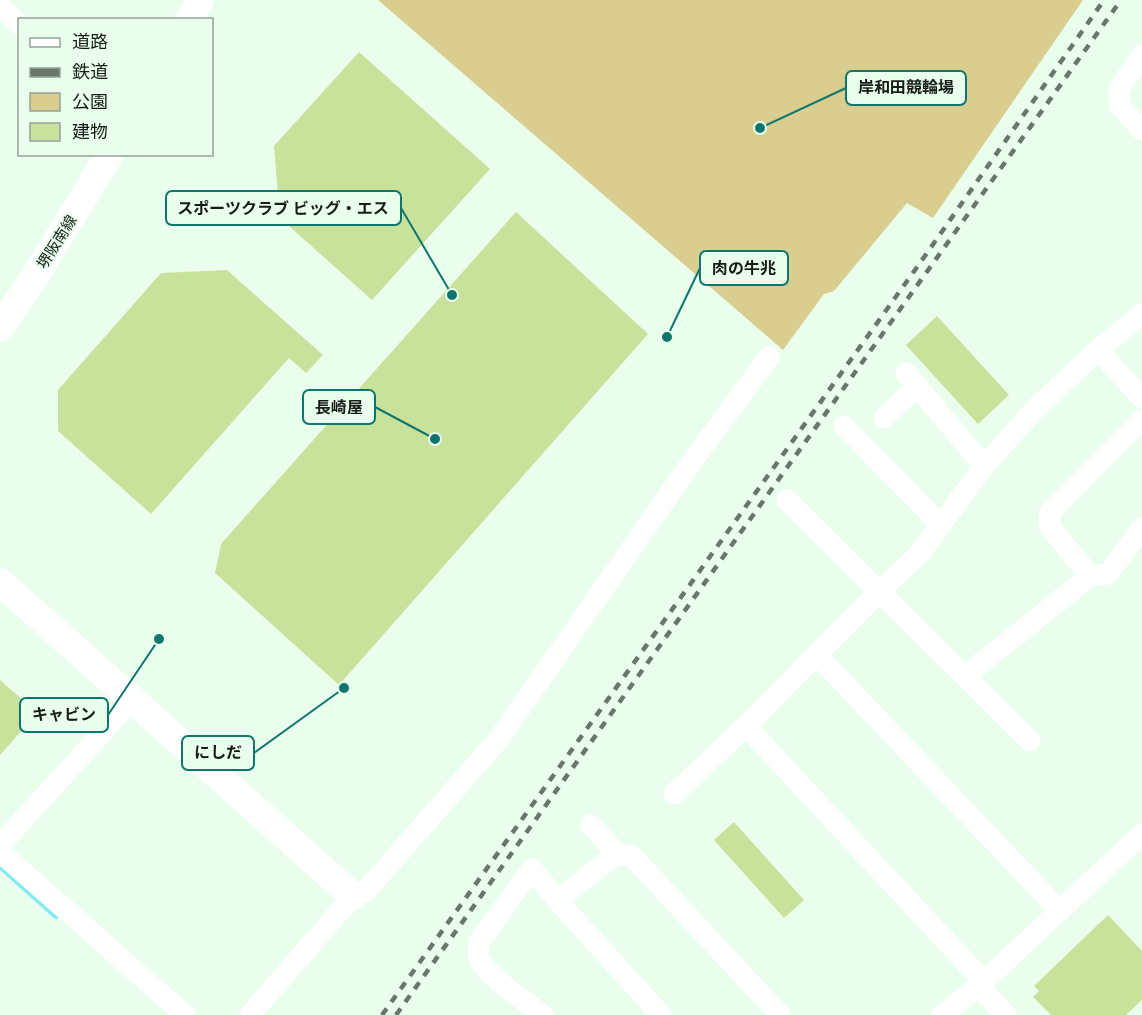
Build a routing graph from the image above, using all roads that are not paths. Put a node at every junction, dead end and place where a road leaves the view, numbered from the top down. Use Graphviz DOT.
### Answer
graph roads {
  1 [pos="200,0"];
  2 [pos="0,6"];
  3 [pos="190,18"];
  4 [pos="18,23"];
  5 [pos="1142,55"];
  6 [pos="1142,130"];
  7 [pos="109,156"];
  8 [pos="1142,314"];
  9 [pos="0,328"];
  10 [pos="1098,350"];
  11 [pos="769,357"];
  12 [pos="1142,398"];
  13 [pos="884,418"];
  14 [pos="1142,420"];
  15 [pos="844,426"];
  16 [pos="984,466"];
  17 [pos="787,500"];
  18 [pos="940,524"];
  19 [pos="1142,528"];
  20 [pos="1090,576"];
  21 [pos="0,582"];
  22 [pos="878,593"];
  23 [pos="817,655"];
  24 [pos="965,676"];
  25 [pos="132,700"];
  26 [pos="746,726"];
  27 [pos="1030,741"];
  28 [pos="674,794"];
  29 [pos="591,825"];
  30 [pos="1142,834"];
  31 [pos="0,845"];
  32 [pos="0,852"];
  33 [pos="617,854"];
  34 [pos="353,896"];
  35 [pos="556,900"];
  36 [pos="1060,911"];
  37 [pos="981,984"];
  38 [pos="185,1015"];
  39 [pos="250,1015"];
  40 [pos="543,1015"];
  41 [pos="661,1015"];
  42 [pos="780,1015"];
  43 [pos="942,1015"];
  44 [pos="1006,1015"];
  1 -- 3 [label="street"];
  2 -- 4 [label="street"];
  5 -- 6 [label="street"];
  7 -- 9 [label="street, 堺阪南線"];
  8 -- 10 [label="street"];
  10 -- 12 [label="street"];
  10 -- 16 [label="street"];
  11 -- 34 [label="street"];
  13 -- 16 [label="street"];
  14 -- 20 [label="street"];
  15 -- 18 [label="street"];
  16 -- 18 [label="street"];
  17 -- 22 [label="street"];
  18 -- 22 [label="street"];
  19 -- 20 [label="street"];
  20 -- 24 [label="street"];
  21 -- 25 [label="street"];
  22 -- 23 [label="street"];
  22 -- 24 [label="street"];
  23 -- 26 [label="street"];
  23 -- 36 [label="street"];
  24 -- 27 [label="street"];
  25 -- 31 [label="street"];
  25 -- 34 [label="street"];
  26 -- 28 [label="street"];
  26 -- 37 [label="street"];
  29 -- 33 [label="street"];
  30 -- 36 [label="street"];
  32 -- 38 [label="street"];
  33 -- 35 [label="street"];
  33 -- 42 [label="street"];
  34 -- 39 [label="street"];
  35 -- 40 [label="street"];
  35 -- 41 [label="street"];
  36 -- 37 [label="street"];
  37 -- 43 [label="street"];
  37 -- 44 [label="street"];
}
